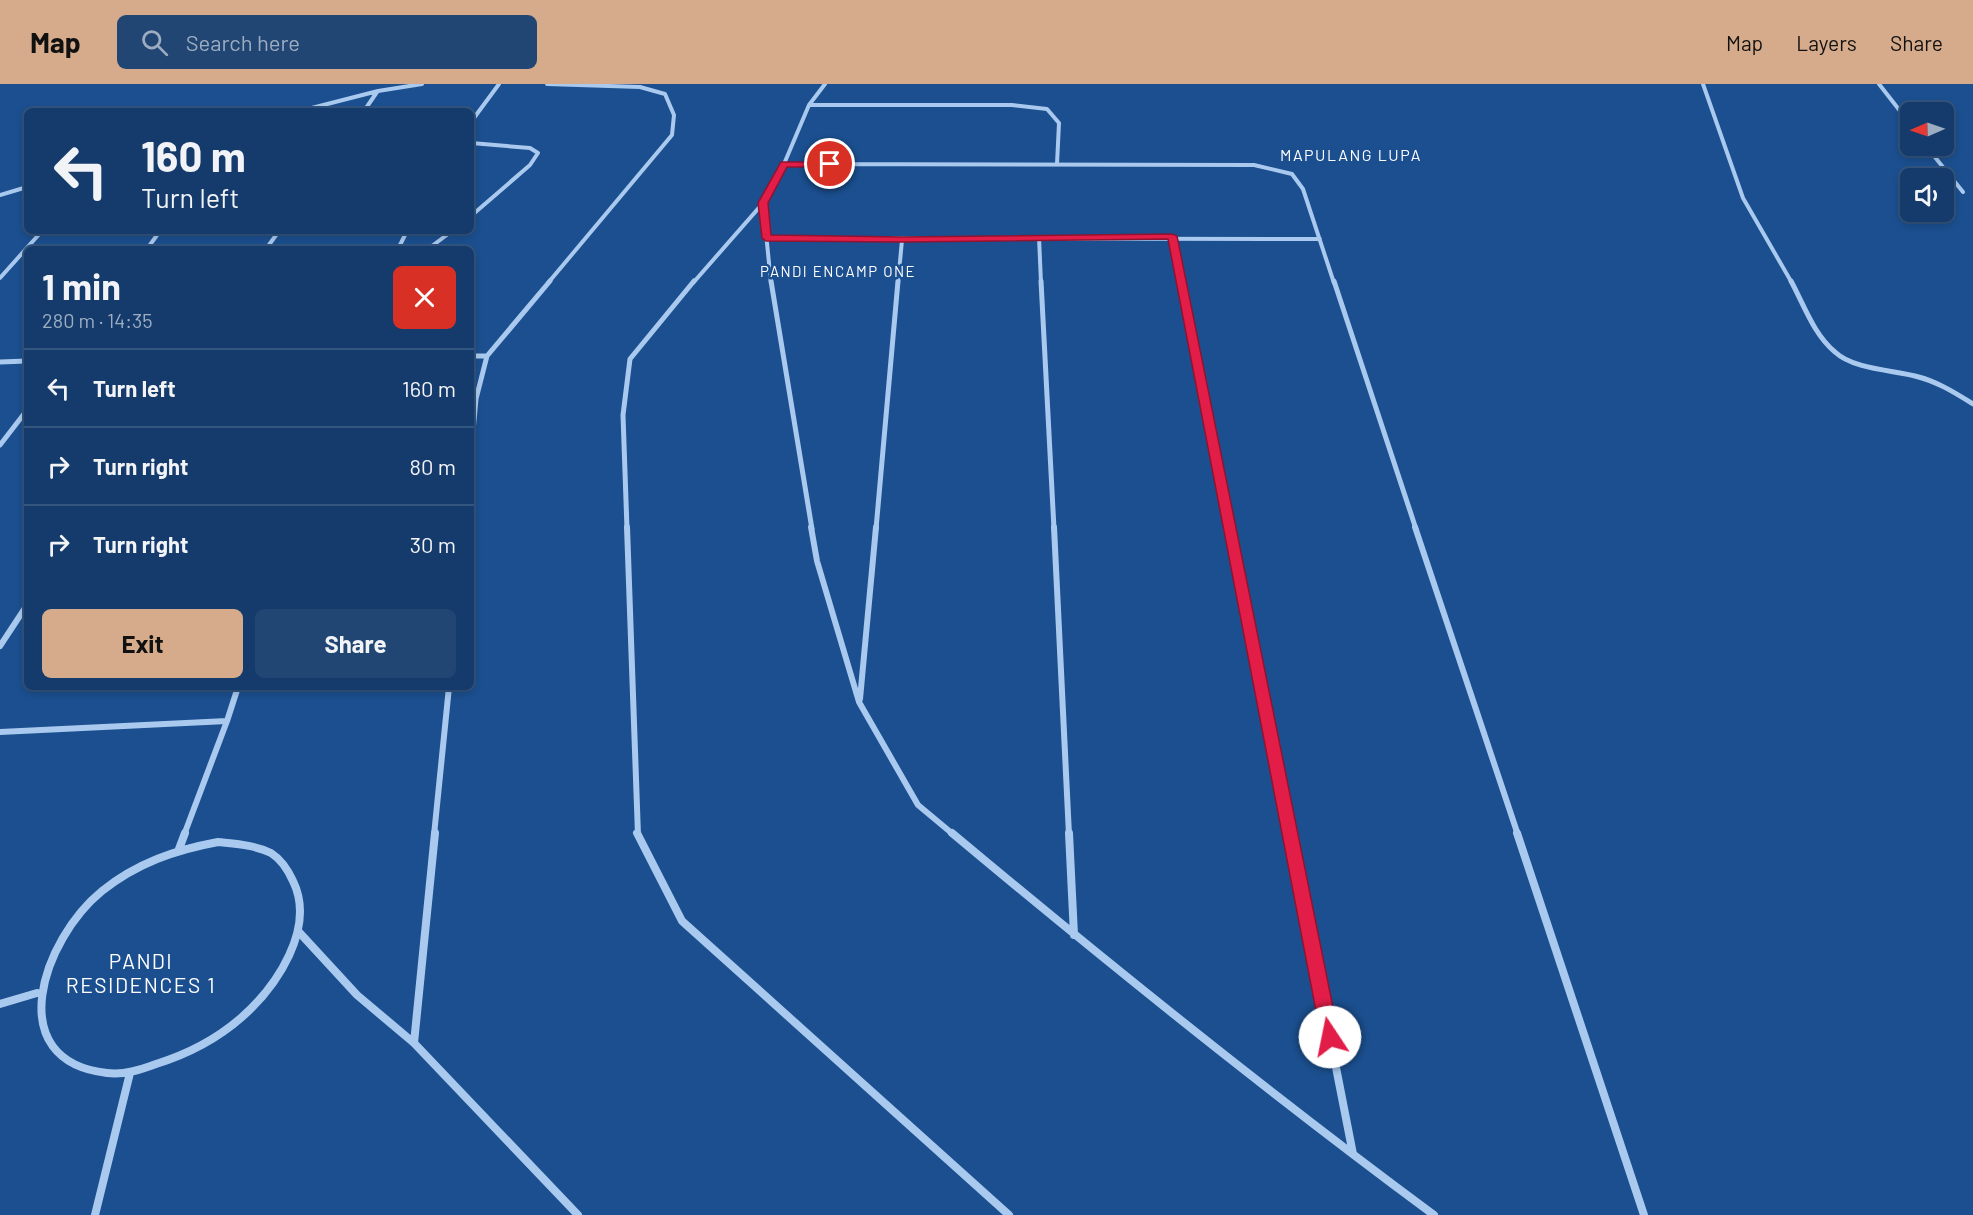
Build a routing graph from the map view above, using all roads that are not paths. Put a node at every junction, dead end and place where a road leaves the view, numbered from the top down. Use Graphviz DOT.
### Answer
graph roads {
  1 [pos="422,84"];
  2 [pos="499,84"];
  3 [pos="547,84"];
  4 [pos="825,84"];
  5 [pos="1703,84"];
  6 [pos="1879,84"];
  7 [pos="378,92"];
  8 [pos="809,105"];
  9 [pos="312,108"];
  10 [pos="366,108"];
  11 [pos="1900,112"];
  12 [pos="474,118"];
  13 [pos="474,143"];
  14 [pos="1934,156"];
  15 [pos="784,164"];
  16 [pos="1057,164"];
  17 [pos="24,188"];
  18 [pos="1963,192"];
  19 [pos="0,195"];
  20 [pos="763,203"];
  21 [pos="474,213"];
  22 [pos="39,234"];
  23 [pos="448,234"];
  24 [pos="1172,236"];
  25 [pos="1039,237"];
  26 [pos="766,238"];
  27 [pos="1320,239"];
  28 [pos="902,240"];
  29 [pos="29,246"];
  30 [pos="432,246"];
  31 [pos="24,251"];
  32 [pos="0,278"];
  33 [pos="474,356"];
  34 [pos="487,356"];
  35 [pos="0,362"];
  36 [pos="24,362"];
  37 [pos="1973,404"];
  38 [pos="24,414"];
  39 [pos="474,421"];
  40 [pos="0,445"];
  41 [pos="24,610"];
  42 [pos="0,646"];
  43 [pos="237,690"];
  44 [pos="449,690"];
  45 [pos="860,702"];
  46 [pos="227,721"];
  47 [pos="0,732"];
  48 [pos="179,849"];
  49 [pos="298,931"];
  50 [pos="1074,935"];
  51 [pos="37,993"];
  52 [pos="0,1004"];
  53 [pos="414,1043"];
  54 [pos="130,1073"];
  55 [pos="1353,1155"];
  56 [pos="95,1215"];
  57 [pos="578,1215"];
  58 [pos="1009,1215"];
  59 [pos="1434,1215"];
  60 [pos="1644,1215"];
  1 -- 7 [label="street"];
  2 -- 12 [label="street"];
  3 -- 34 [label="street"];
  4 -- 8 [label="street"];
  5 -- 37 [label="street"];
  6 -- 11 [label="street"];
  7 -- 9 [label="street"];
  7 -- 10 [label="street"];
  8 -- 15 [label="street"];
  8 -- 16 [label="street"];
  13 -- 21 [label="street"];
  14 -- 18 [label="street"];
  15 -- 16 [label="street"];
  15 -- 20 [label="street"];
  16 -- 27 [label="street"];
  17 -- 19 [label="street"];
  20 -- 26 [label="street"];
  20 -- 58 [label="street"];
  22 -- 29 [label="street"];
  23 -- 30 [label="street"];
  24 -- 25 [label="street"];
  24 -- 27 [label="street"];
  24 -- 55 [label="street"];
  25 -- 28 [label="street"];
  25 -- 50 [label="street"];
  26 -- 28 [label="street"];
  26 -- 45 [label="street"];
  27 -- 60 [label="street"];
  28 -- 45 [label="street"];
  31 -- 32 [label="street"];
  33 -- 34 [label="street"];
  34 -- 39 [label="street"];
  35 -- 36 [label="street"];
  38 -- 40 [label="street"];
  41 -- 42 [label="street"];
  43 -- 46 [label="street"];
  44 -- 53 [label="street"];
  45 -- 50 [label="street"];
  46 -- 47 [label="street"];
  46 -- 48 [label="street"];
  48 -- 49 [label="street"];
  48 -- 51 [label="street"];
  49 -- 53 [label="street"];
  49 -- 54 [label="street"];
  50 -- 55 [label="street"];
  51 -- 52 [label="street"];
  51 -- 54 [label="street"];
  53 -- 57 [label="street"];
  54 -- 56 [label="street"];
  55 -- 59 [label="street"];
}
